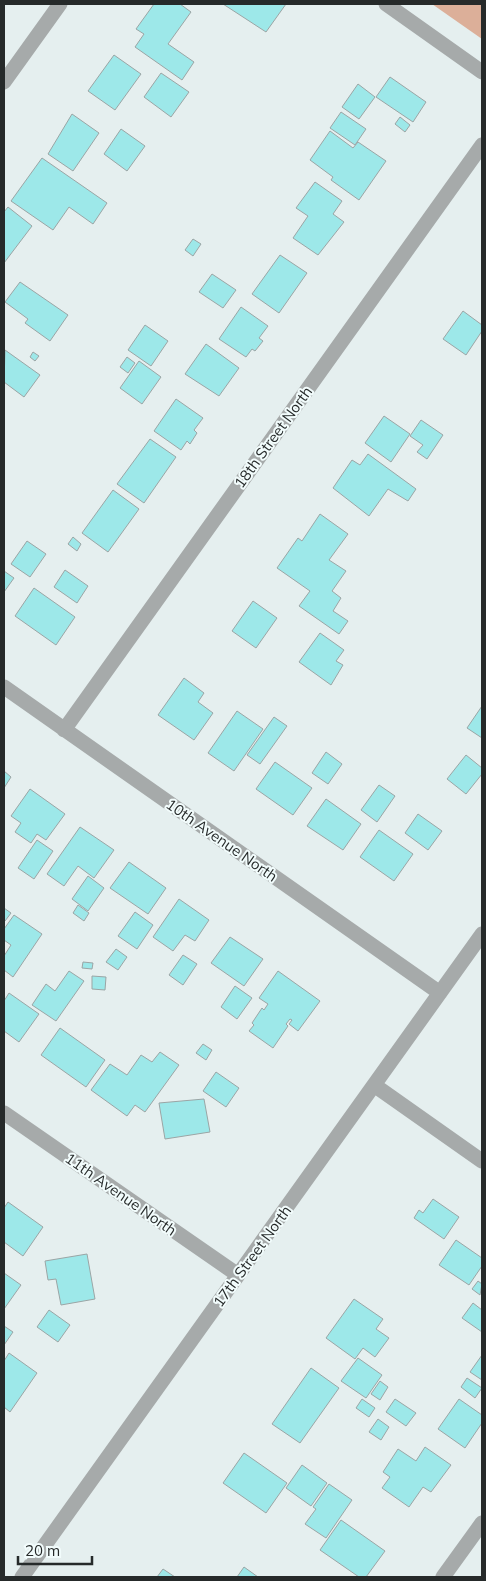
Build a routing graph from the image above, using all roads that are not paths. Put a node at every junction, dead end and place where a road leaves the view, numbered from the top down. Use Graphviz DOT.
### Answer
graph roads {
  1 [pos="60,4"];
  2 [pos="386,4"];
  3 [pos="482,72"];
  4 [pos="4,82"];
  5 [pos="482,145"];
  6 [pos="4,687"];
  7 [pos="64,730"];
  8 [pos="482,934"];
  9 [pos="440,993"];
  10 [pos="374,1085"];
  11 [pos="4,1113"];
  12 [pos="482,1161"];
  13 [pos="238,1275"];
  14 [pos="482,1523"];
  15 [pos="22,1577"];
  16 [pos="443,1577"];
  1 -- 4 [label="street"];
  2 -- 3 [label="street"];
  5 -- 7 [label="street, 18th Street North"];
  6 -- 7 [label="street, 10th Avenue North"];
  7 -- 9 [label="street, 10th Avenue North"];
  8 -- 9 [label="street, 17th Street North"];
  9 -- 10 [label="street, 17th Street North"];
  10 -- 12 [label="street"];
  10 -- 13 [label="street, 17th Street North"];
  11 -- 13 [label="street, 11th Avenue North"];
  13 -- 15 [label="street, 17th Street North"];
  14 -- 16 [label="street"];
}
